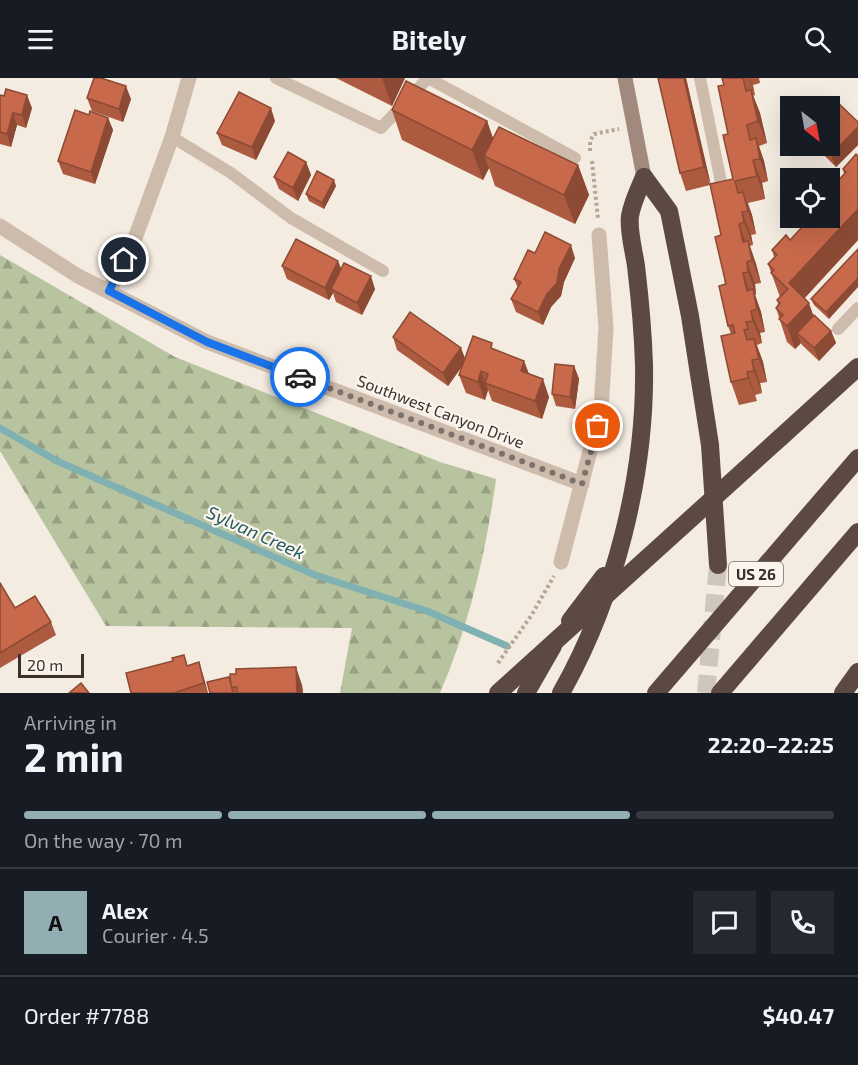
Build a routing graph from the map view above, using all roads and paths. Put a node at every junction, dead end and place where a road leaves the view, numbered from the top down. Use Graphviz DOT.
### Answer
graph roads {
  1 [pos="189,78"];
  2 [pos="276,78"];
  3 [pos="428,78"];
  4 [pos="625,78"];
  5 [pos="700,78"];
  6 [pos="634,126"];
  7 [pos="172,137"];
  8 [pos="575,158"];
  9 [pos="644,177"];
  10 [pos="725,201"];
  11 [pos="0,226"];
  12 [pos="599,235"];
  13 [pos="383,271"];
  14 [pos="109,291"];
  15 [pos="858,308"];
  16 [pos="838,329"];
  17 [pos="858,367"];
  18 [pos="858,458"];
  19 [pos="582,484"];
  20 [pos="858,532"];
  21 [pos="616,560"];
  22 [pos="561,562"];
  23 [pos="718,566"];
  24 [pos="495,668"];
  25 [pos="858,672"];
  26 [pos="498,693"];
  27 [pos="526,693"];
  28 [pos="561,693"];
  29 [pos="656,693"];
  30 [pos="720,693"];
  31 [pos="843,693"];
  1 -- 7 [label="street"];
  2 -- 3 [label="lane"];
  3 -- 8 [label="lane"];
  4 -- 6 [label="main road"];
  5 -- 10 [label="lane"];
  6 -- 9 [label="main road"];
  6 -- 12 [label="path"];
  7 -- 13 [label="lane"];
  7 -- 14 [label="street"];
  9 -- 21 [label="highway"];
  9 -- 23 [label="highway"];
  11 -- 14 [label="street, Southwest Canyon Drive"];
  12 -- 19 [label="street"];
  14 -- 19 [label="street, Southwest Canyon Drive"];
  15 -- 16 [label="lane"];
  17 -- 26 [label="highway, bridge"];
  18 -- 29 [label="highway, US 26"];
  19 -- 22 [label="street"];
  20 -- 30 [label="highway, US 26"];
  21 -- 27 [label="highway"];
  21 -- 28 [label="highway"];
  22 -- 24 [label="path"];
  25 -- 31 [label="highway"];
}
